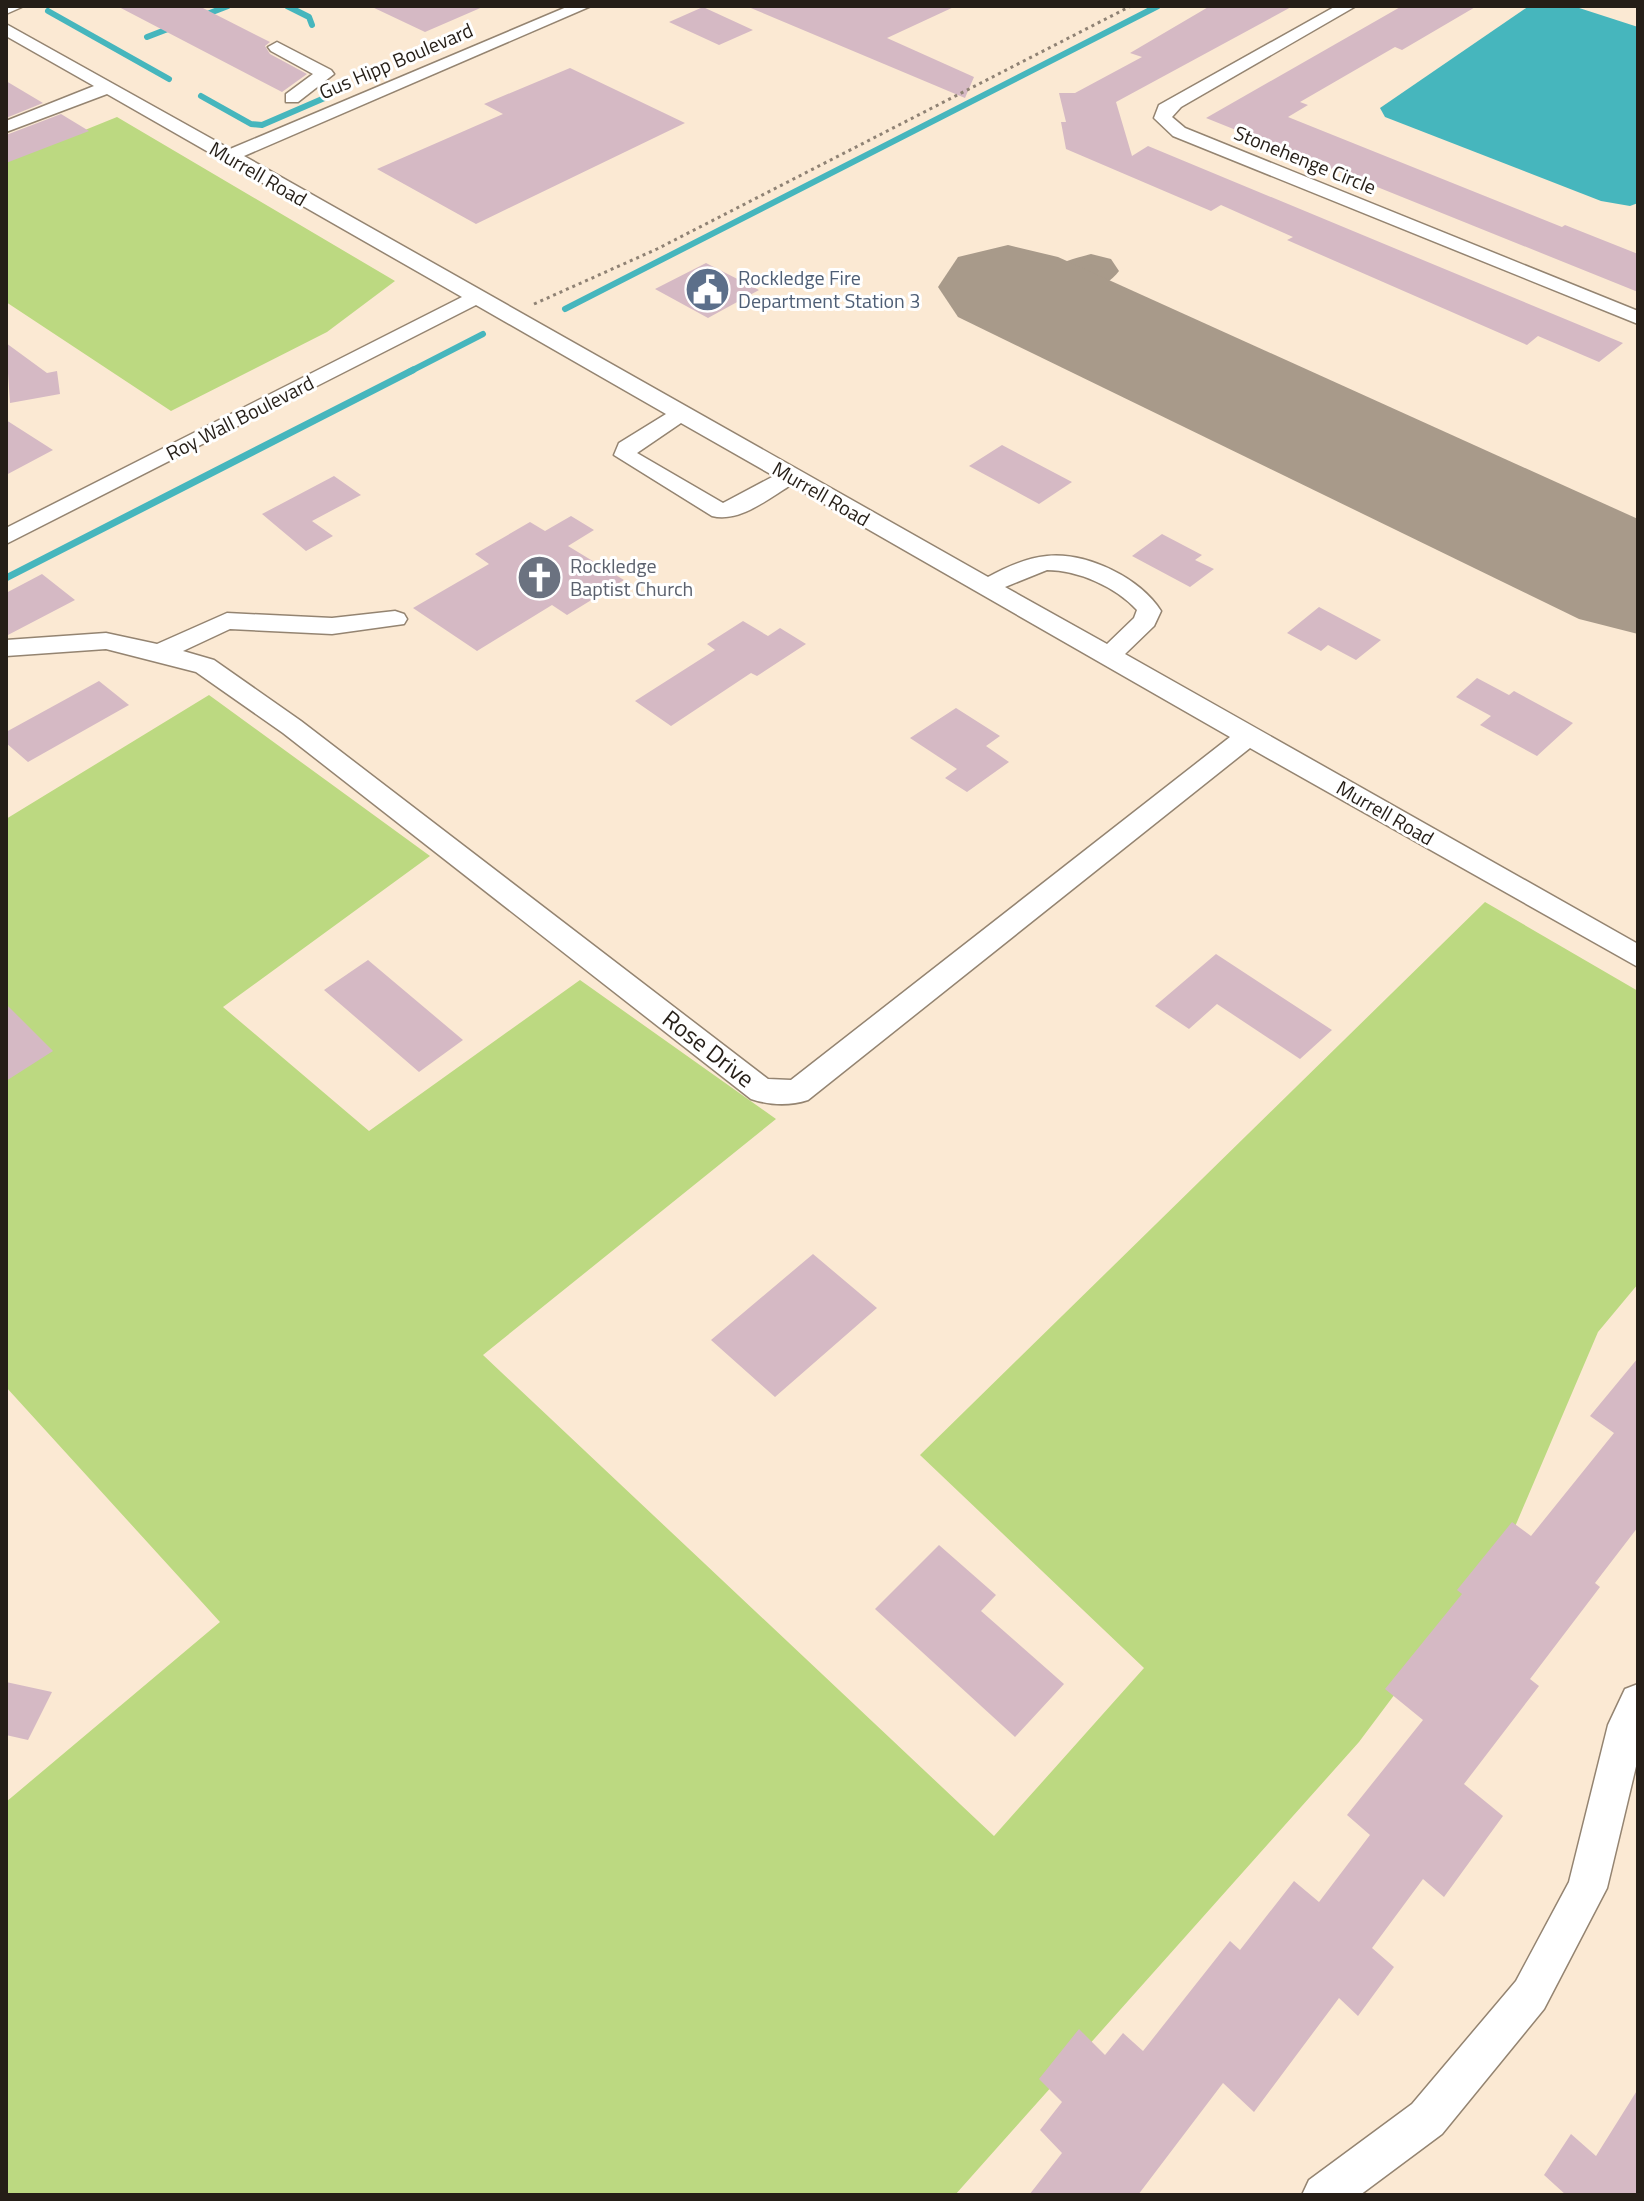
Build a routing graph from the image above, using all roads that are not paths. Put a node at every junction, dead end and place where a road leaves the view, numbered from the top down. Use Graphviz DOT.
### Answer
graph roads {
  1 [pos="16,6"];
  2 [pos="583,6"];
  3 [pos="1348,6"];
  4 [pos="6,9"];
  5 [pos="6,29"];
  6 [pos="277,47"];
  7 [pos="108,87"];
  8 [pos="292,98"];
  9 [pos="6,127"];
  10 [pos="227,157"];
  11 [pos="475,298"];
  12 [pos="1638,318"];
  13 [pos="680,414"];
  14 [pos="790,476"];
  15 [pos="6,537"];
  16 [pos="986,587"];
  17 [pos="395,619"];
  18 [pos="6,648"];
  19 [pos="160,652"];
  20 [pos="1108,657"];
  21 [pos="1248,736"];
  22 [pos="1638,957"];
  23 [pos="1638,1702"];
  24 [pos="1324,2195"];
  1 -- 4 [label="street"];
  2 -- 10 [label="street, Gus Hipp Boulevard"];
  3 -- 12 [label="street, Stonehenge Circle"];
  5 -- 7 [label="street, Murrell Road"];
  6 -- 8 [label="street"];
  7 -- 9 [label="street"];
  7 -- 10 [label="street, Murrell Road"];
  10 -- 11 [label="street, Murrell Road"];
  11 -- 13 [label="street, Murrell Road"];
  11 -- 15 [label="street, Roy Wall Boulevard"];
  13 -- 14 [label="street, Murrell Road"];
  13 -- 14 [label="street"];
  14 -- 16 [label="street, Murrell Road"];
  16 -- 20 [label="street, Murrell Road"];
  16 -- 20 [label="street"];
  17 -- 19 [label="street"];
  18 -- 19 [label="street, Rose Drive"];
  19 -- 21 [label="street, Rose Drive"];
  20 -- 21 [label="street, Murrell Road"];
  21 -- 22 [label="street, Murrell Road"];
  23 -- 24 [label="street"];
}
